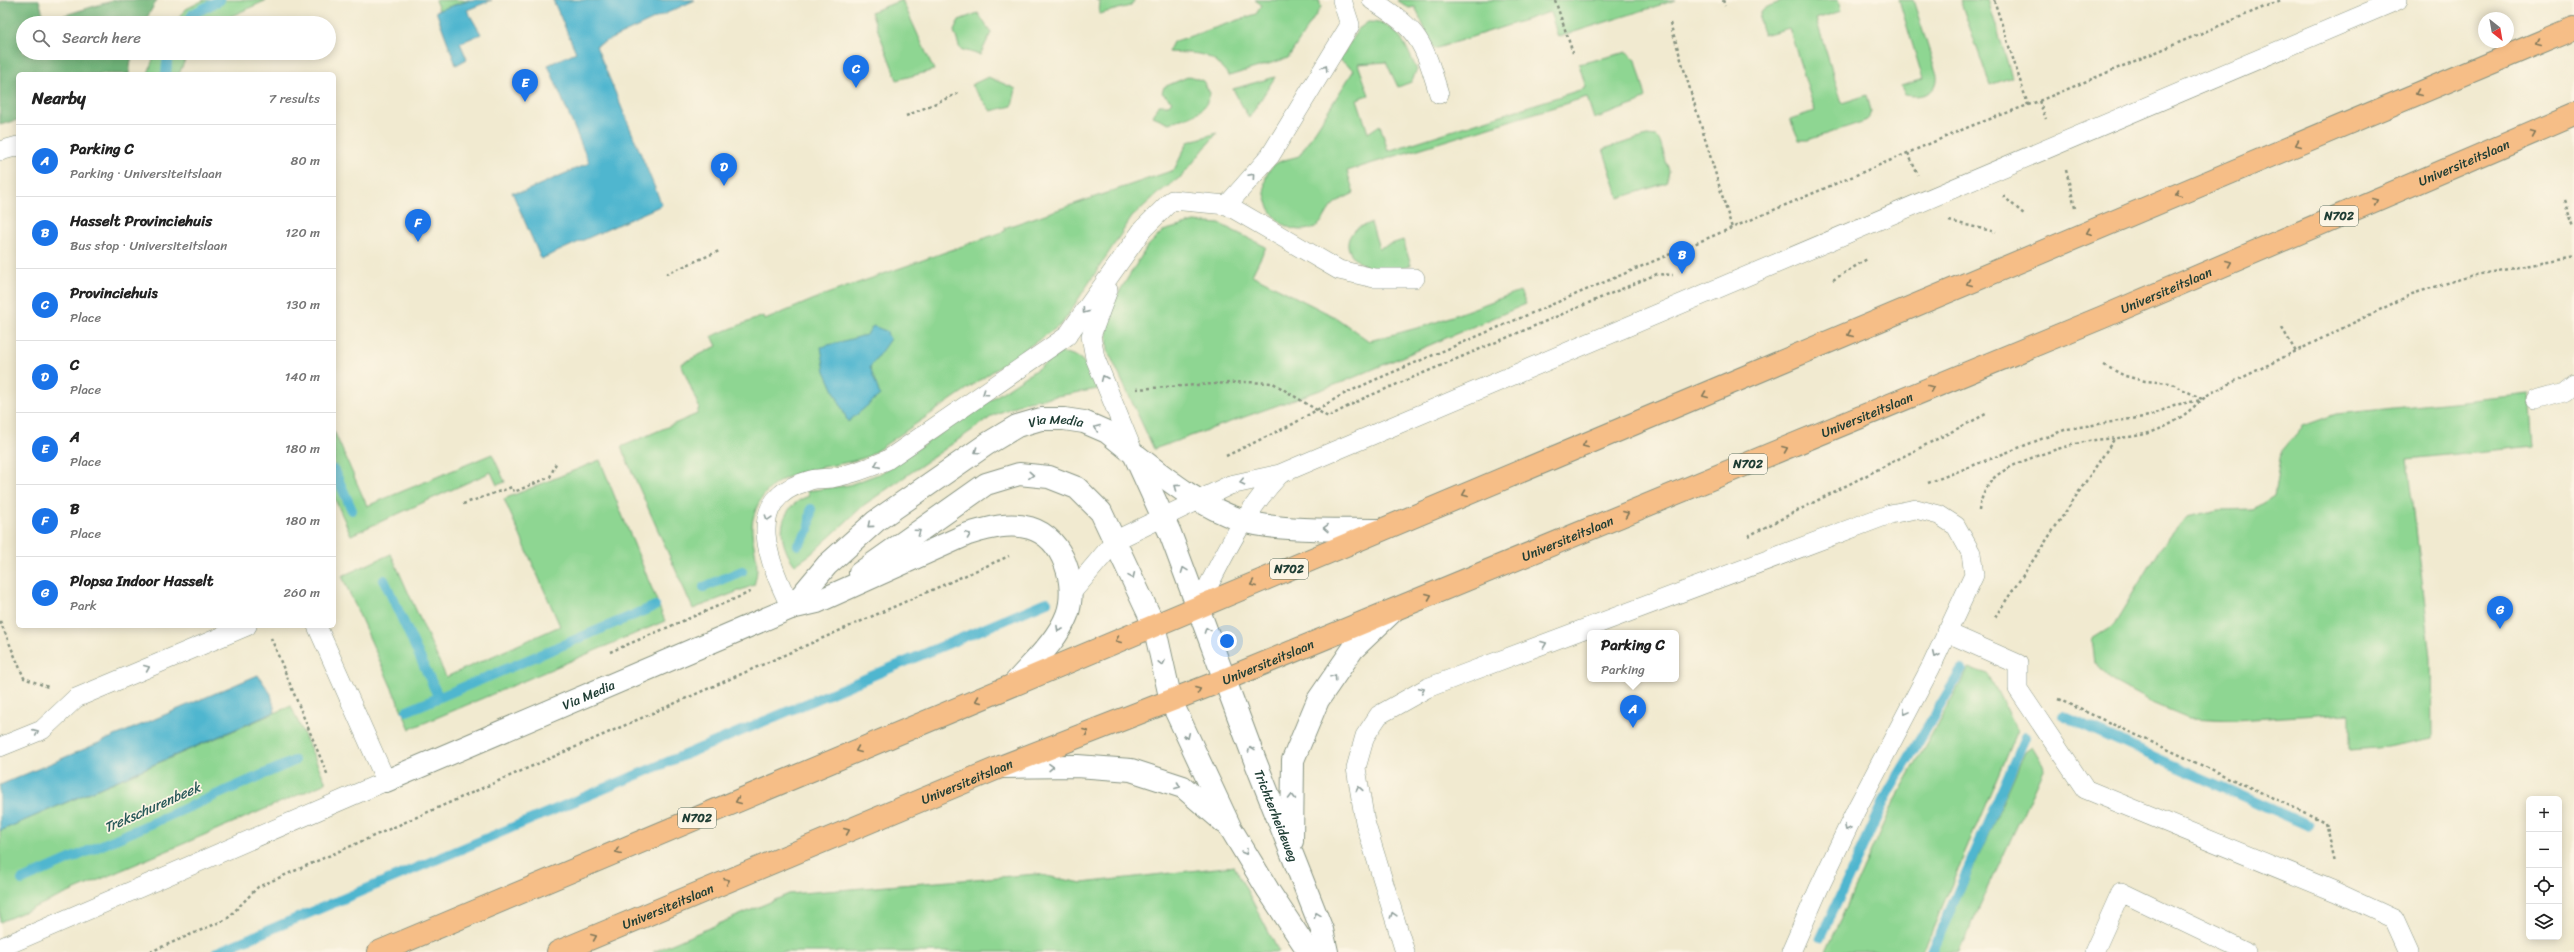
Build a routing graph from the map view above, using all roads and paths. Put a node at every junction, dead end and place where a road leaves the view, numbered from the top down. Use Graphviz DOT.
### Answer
graph roads {
  1 [pos="1342,0"];
  2 [pos="1372,0"];
  3 [pos="1555,0"];
  4 [pos="1723,0"];
  5 [pos="1994,0"];
  6 [pos="2281,0"];
  7 [pos="2398,0"];
  8 [pos="1725,6"];
  9 [pos="1670,23"];
  10 [pos="2574,28"];
  11 [pos="1573,53"];
  12 [pos="958,93"];
  13 [pos="1439,94"];
  14 [pos="2028,105"];
  15 [pos="906,116"];
  16 [pos="2574,116"];
  17 [pos="16,147"];
  18 [pos="0,151"];
  19 [pos="2066,168"];
  20 [pos="2001,195"];
  21 [pos="2564,199"];
  22 [pos="1227,205"];
  23 [pos="2075,210"];
  24 [pos="2025,215"];
  25 [pos="1946,220"];
  26 [pos="2574,226"];
  27 [pos="1732,228"];
  28 [pos="1996,232"];
  29 [pos="719,252"];
  30 [pos="2574,257"];
  31 [pos="1868,259"];
  32 [pos="1116,268"];
  33 [pos="666,274"];
  34 [pos="1673,275"];
  35 [pos="1415,278"];
  36 [pos="1833,280"];
  37 [pos="2282,328"];
  38 [pos="2296,352"];
  39 [pos="2104,365"];
  40 [pos="2574,384"];
  41 [pos="1109,391"];
  42 [pos="2202,400"];
  43 [pos="2536,400"];
  44 [pos="1317,409"];
  45 [pos="1986,414"];
  46 [pos="2116,438"];
  47 [pos="1134,454"];
  48 [pos="556,463"];
  49 [pos="1280,474"];
  50 [pos="1923,485"];
  51 [pos="1197,500"];
  52 [pos="463,504"];
  53 [pos="1163,517"];
  54 [pos="1977,518"];
  55 [pos="1242,521"];
  56 [pos="1379,530"];
  57 [pos="1747,537"];
  58 [pos="1116,540"];
  59 [pos="778,580"];
  60 [pos="952,582"];
  61 [pos="1072,592"];
  62 [pos="817,602"];
  63 [pos="1198,606"];
  64 [pos="791,608"];
  65 [pos="1392,611"];
  66 [pos="1995,617"];
  67 [pos="0,621"];
  68 [pos="1154,625"];
  69 [pos="243,628"];
  70 [pos="318,628"];
  71 [pos="1946,632"];
  72 [pos="269,633"];
  73 [pos="602,655"];
  74 [pos="1226,680"];
  75 [pos="2018,680"];
  76 [pos="1014,684"];
  77 [pos="76,698"];
  78 [pos="1171,701"];
  79 [pos="0,747"];
  80 [pos="998,768"];
  81 [pos="330,779"];
  82 [pos="386,781"];
  83 [pos="1231,829"];
  84 [pos="1292,850"];
  85 [pos="2336,892"];
  86 [pos="0,948"];
  87 [pos="150,952"];
  88 [pos="380,952"];
  89 [pos="558,952"];
  90 [pos="1310,952"];
  91 [pos="1327,952"];
  92 [pos="1405,952"];
  93 [pos="1791,952"];
  94 [pos="2094,952"];
  95 [pos="2246,952"];
  96 [pos="2409,952"];
  22 -- 1 [label="lane, one-way"];
  2 -- 13 [label="lane"];
  3 -- 11 [label="path"];
  4 -- 8 [label="path"];
  5 -- 14 [label="path"];
  6 -- 14 [label="path"];
  7 -- 49 [label="lane"];
  9 -- 27 [label="path"];
  10 -- 56 [label="highway, N702, one-way"];
  12 -- 15 [label="path"];
  14 -- 27 [label="path"];
  65 -- 16 [label="highway, Universiteitslaan / N702, one-way"];
  17 -- 18 [label="lane"];
  19 -- 23 [label="path"];
  20 -- 24 [label="path"];
  21 -- 26 [label="path"];
  22 -- 32 [label="lane"];
  22 -- 35 [label="lane"];
  25 -- 28 [label="path"];
  27 -- 44 [label="path"];
  29 -- 33 [label="path"];
  30 -- 38 [label="path"];
  31 -- 36 [label="path"];
  41 -- 32 [label="lane, one-way"];
  32 -- 59 [label="lane, one-way"];
  34 -- 44 [label="path"];
  37 -- 38 [label="path"];
  38 -- 42 [label="path"];
  39 -- 42 [label="path"];
  40 -- 43 [label="lane"];
  41 -- 44 [label="path"];
  41 -- 47 [label="lane"];
  42 -- 46 [label="path"];
  42 -- 50 [label="path"];
  45 -- 57 [label="path"];
  46 -- 54 [label="path"];
  46 -- 66 [label="path"];
  51 -- 47 [label="street, one-way"];
  47 -- 53 [label="street, Via Media"];
  47 -- 64 [label="street, Via Media, one-way"];
  48 -- 52 [label="path"];
  49 -- 51 [label="lane, one-way"];
  49 -- 55 [label="lane"];
  51 -- 53 [label="lane"];
  51 -- 55 [label="street"];
  53 -- 58 [label="lane"];
  63 -- 53 [label="street, Via Media, one-way"];
  56 -- 55 [label="street, one-way"];
  55 -- 63 [label="lane"];
  56 -- 63 [label="highway, N702, one-way"];
  58 -- 61 [label="lane"];
  62 -- 58 [label="street, Via Media, one-way"];
  58 -- 68 [label="street, Via Media, one-way"];
  59 -- 64 [label="lane"];
  59 -- 73 [label="path"];
  60 -- 87 [label="path"];
  62 -- 61 [label="street, Via Media, one-way"];
  61 -- 76 [label="street, Via Media, one-way"];
  62 -- 64 [label="street, Via Media"];
  63 -- 68 [label="highway, N702"];
  74 -- 63 [label="street, Via Media, one-way"];
  64 -- 82 [label="street, Via Media"];
  65 -- 74 [label="highway, Universiteitslaan / N702"];
  84 -- 65 [label="street, one-way"];
  67 -- 77 [label="path"];
  68 -- 76 [label="highway, N702, one-way"];
  68 -- 78 [label="street, Via Media, one-way"];
  77 -- 69 [label="lane, one-way"];
  70 -- 82 [label="lane"];
  71 -- 75 [label="lane"];
  92 -- 71 [label="lane, one-way"];
  71 -- 93 [label="lane, one-way"];
  72 -- 81 [label="path"];
  78 -- 74 [label="highway, Universiteitslaan / N702, one-way"];
  84 -- 74 [label="street, Trichterheideweg, one-way"];
  75 -- 85 [label="lane"];
  75 -- 85 [label="path"];
  76 -- 88 [label="highway, N702, one-way"];
  79 -- 77 [label="lane, one-way"];
  80 -- 78 [label="highway, Universiteitslaan / N702, one-way"];
  78 -- 83 [label="street, one-way"];
  80 -- 83 [label="street, one-way"];
  89 -- 80 [label="highway, Universiteitslaan / N702, one-way"];
  82 -- 86 [label="lane"];
  83 -- 90 [label="street, one-way"];
  91 -- 84 [label="street, Trichterheideweg, one-way"];
  85 -- 96 [label="lane"];
  94 -- 95 [label="lane"];
}
